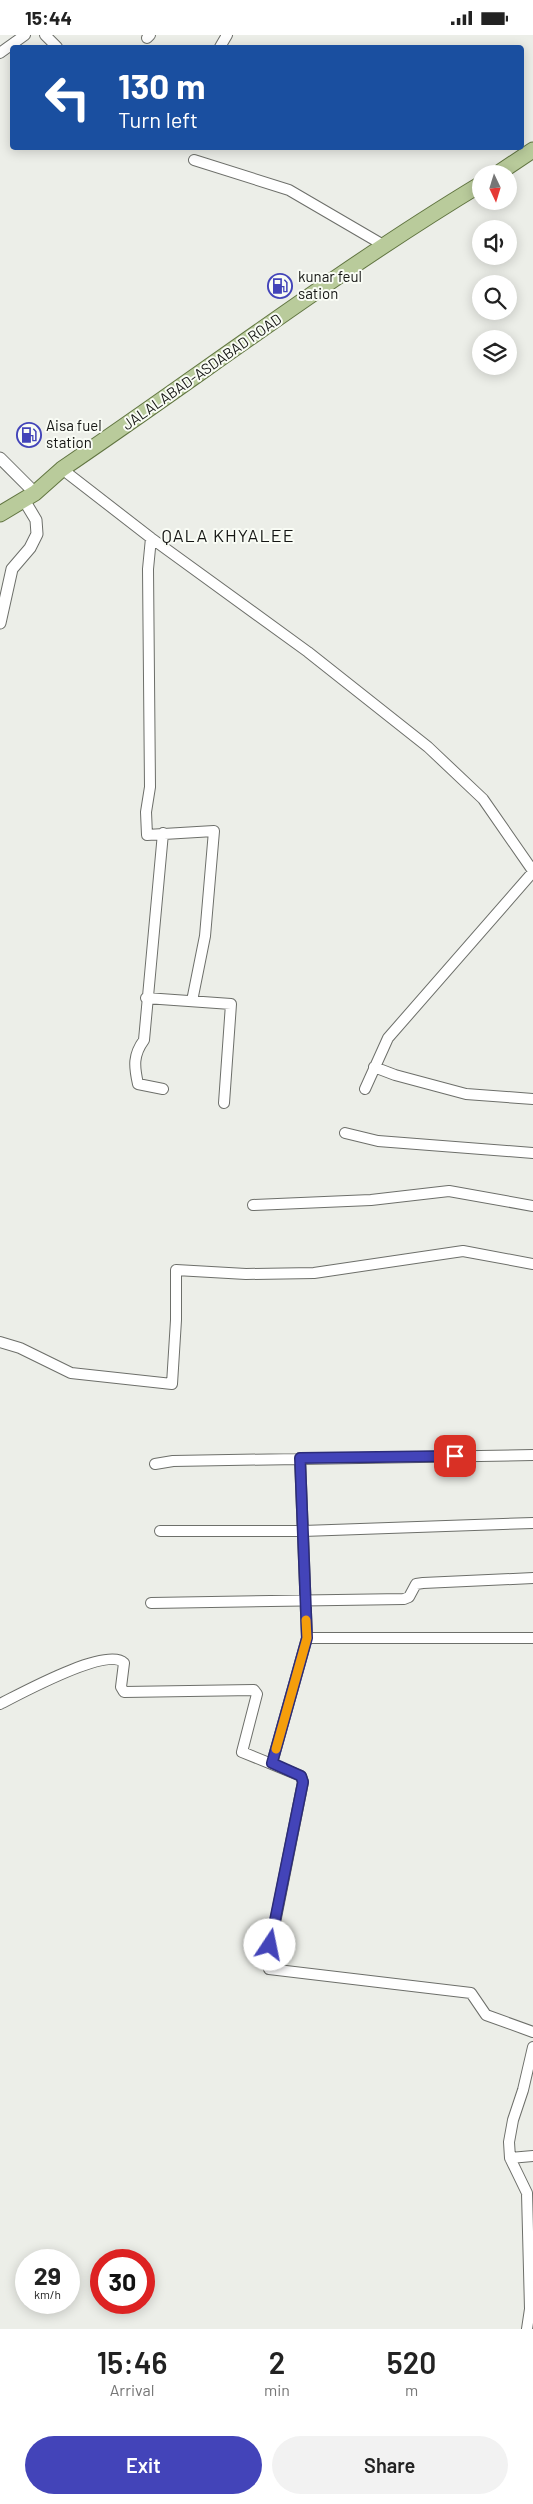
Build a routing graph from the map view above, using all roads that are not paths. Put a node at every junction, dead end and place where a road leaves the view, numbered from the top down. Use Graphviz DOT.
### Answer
graph roads {
  1 [pos="25,35"];
  2 [pos="45,35"];
  3 [pos="11,45"];
  4 [pos="55,45"];
  5 [pos="533,151"];
  6 [pos="194,160"];
  7 [pos="511,165"];
  8 [pos="472,190"];
  9 [pos="385,246"];
  10 [pos="0,458"];
  11 [pos="62,469"];
  12 [pos="29,496"];
  13 [pos="0,514"];
  14 [pos="151,538"];
  15 [pos="0,623"];
  16 [pos="163,833"];
  17 [pos="533,872"];
  18 [pos="146,998"];
  19 [pos="192,1001"];
  20 [pos="374,1067"];
  21 [pos="163,1089"];
  22 [pos="365,1089"];
  23 [pos="533,1099"];
  24 [pos="224,1103"];
  25 [pos="345,1133"];
  26 [pos="533,1153"];
  27 [pos="253,1205"];
  28 [pos="533,1206"];
  29 [pos="533,1264"];
  30 [pos="0,1342"];
  31 [pos="533,1455"];
  32 [pos="300,1458"];
  33 [pos="155,1464"];
  34 [pos="533,1523"];
  35 [pos="160,1531"];
  36 [pos="303,1531"];
  37 [pos="533,1579"];
  38 [pos="305,1601"];
  39 [pos="151,1603"];
  40 [pos="307,1638"];
  41 [pos="533,1638"];
  42 [pos="0,1704"];
  43 [pos="272,1763"];
  44 [pos="533,2032"];
  45 [pos="533,2047"];
  46 [pos="533,2156"];
  47 [pos="510,2158"];
  48 [pos="527,2329"];
  1 -- 3 [label="street"];
  2 -- 4 [label="street"];
  5 -- 7 [label="main road"];
  6 -- 9 [label="street"];
  8 -- 9 [label="main road, JALALABAD-ASDABAD ROAD"];
  9 -- 11 [label="main road, JALALABAD-ASDABAD ROAD"];
  10 -- 12 [label="street"];
  11 -- 12 [label="main road, JALALABAD-ASDABAD ROAD"];
  11 -- 14 [label="street"];
  12 -- 13 [label="main road, JALALABAD-ASDABAD ROAD"];
  12 -- 15 [label="street"];
  14 -- 16 [label="street"];
  14 -- 17 [label="street"];
  16 -- 18 [label="street"];
  16 -- 19 [label="street"];
  17 -- 20 [label="street"];
  18 -- 19 [label="street"];
  18 -- 21 [label="street"];
  19 -- 24 [label="street"];
  20 -- 22 [label="street"];
  20 -- 23 [label="street"];
  25 -- 26 [label="street"];
  27 -- 28 [label="street"];
  29 -- 30 [label="street"];
  31 -- 32 [label="street"];
  32 -- 33 [label="street"];
  32 -- 36 [label="street"];
  34 -- 36 [label="street"];
  35 -- 36 [label="street"];
  36 -- 38 [label="street"];
  37 -- 38 [label="street"];
  38 -- 39 [label="street"];
  38 -- 40 [label="street"];
  40 -- 41 [label="street"];
  40 -- 43 [label="street"];
  42 -- 43 [label="street"];
  43 -- 44 [label="street"];
  45 -- 47 [label="street"];
  46 -- 47 [label="street"];
  47 -- 48 [label="street"];
}
